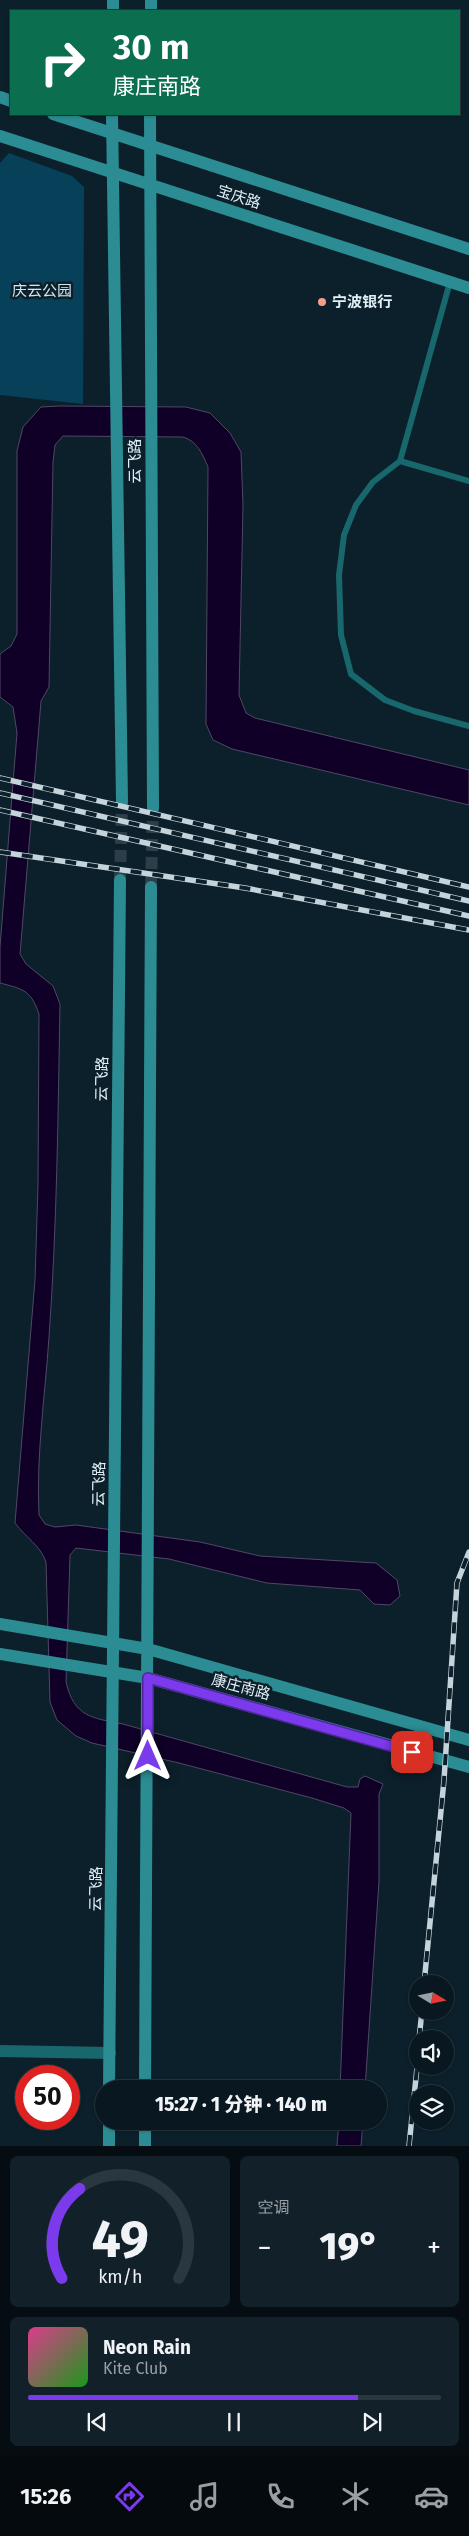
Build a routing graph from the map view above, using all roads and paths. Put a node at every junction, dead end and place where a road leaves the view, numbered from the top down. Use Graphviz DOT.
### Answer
graph roads {
  1 [pos="56,115"];
  2 [pos="112,115"];
  3 [pos="150,115"];
  4 [pos="112,132"];
  5 [pos="0,136"];
  6 [pos="149,146"];
  7 [pos="113,174"];
  8 [pos="149,184"];
  9 [pos="469,249"];
  10 [pos="450,282"];
  11 [pos="469,288"];
  12 [pos="400,461"];
  13 [pos="469,481"];
  14 [pos="469,726"];
  15 [pos="122,802"];
  16 [pos="154,808"];
  17 [pos="120,880"];
  18 [pos="152,887"];
  19 [pos="0,1624"];
  20 [pos="114,1643"];
  21 [pos="148,1649"];
  22 [pos="0,1654"];
  23 [pos="115,1673"];
  24 [pos="148,1678"];
  25 [pos="469,1740"];
  26 [pos="469,1767"];
  27 [pos="0,2051"];
  28 [pos="110,2053"];
  29 [pos="110,2080"];
  30 [pos="145,2080"];
  31 [pos="109,2130"];
  32 [pos="145,2130"];
  33 [pos="109,2146"];
  34 [pos="145,2146"];
  1 -- 4 [label="main road, 宝庆路"];
  2 -- 4 [label="main road, 云飞路"];
  3 -- 6 [label="main road, 云飞路"];
  4 -- 6 [label="main road, 宝庆路"];
  4 -- 7 [label="main road, 云飞路"];
  5 -- 7 [label="main road, 宝庆路"];
  6 -- 8 [label="main road, 云飞路"];
  6 -- 9 [label="main road, 宝庆路"];
  7 -- 8 [label="main road, 宝庆路"];
  7 -- 15 [label="main road, 云飞路"];
  8 -- 10 [label="main road, 宝庆路"];
  8 -- 16 [label="main road, 云飞路"];
  10 -- 11 [label="main road, 宝庆路"];
  10 -- 12 [label="lane"];
  12 -- 13 [label="lane"];
  12 -- 14 [label="lane"];
  17 -- 20 [label="main road, 云飞路"];
  18 -- 21 [label="main road"];
  19 -- 20 [label="main road, 康庄南路"];
  20 -- 21 [label="main road, 康庄南路"];
  20 -- 23 [label="main road, 云飞路"];
  21 -- 24 [label="main road"];
  21 -- 25 [label="main road, 康庄南路"];
  22 -- 23 [label="main road, 康庄南路"];
  23 -- 24 [label="main road, 康庄南路"];
  23 -- 28 [label="main road, 云飞路"];
  24 -- 26 [label="main road, 康庄南路"];
  24 -- 30 [label="main road"];
  27 -- 28 [label="street"];
  28 -- 29 [label="main road, 云飞路"];
  31 -- 33 [label="main road"];
  32 -- 34 [label="main road"];
}
